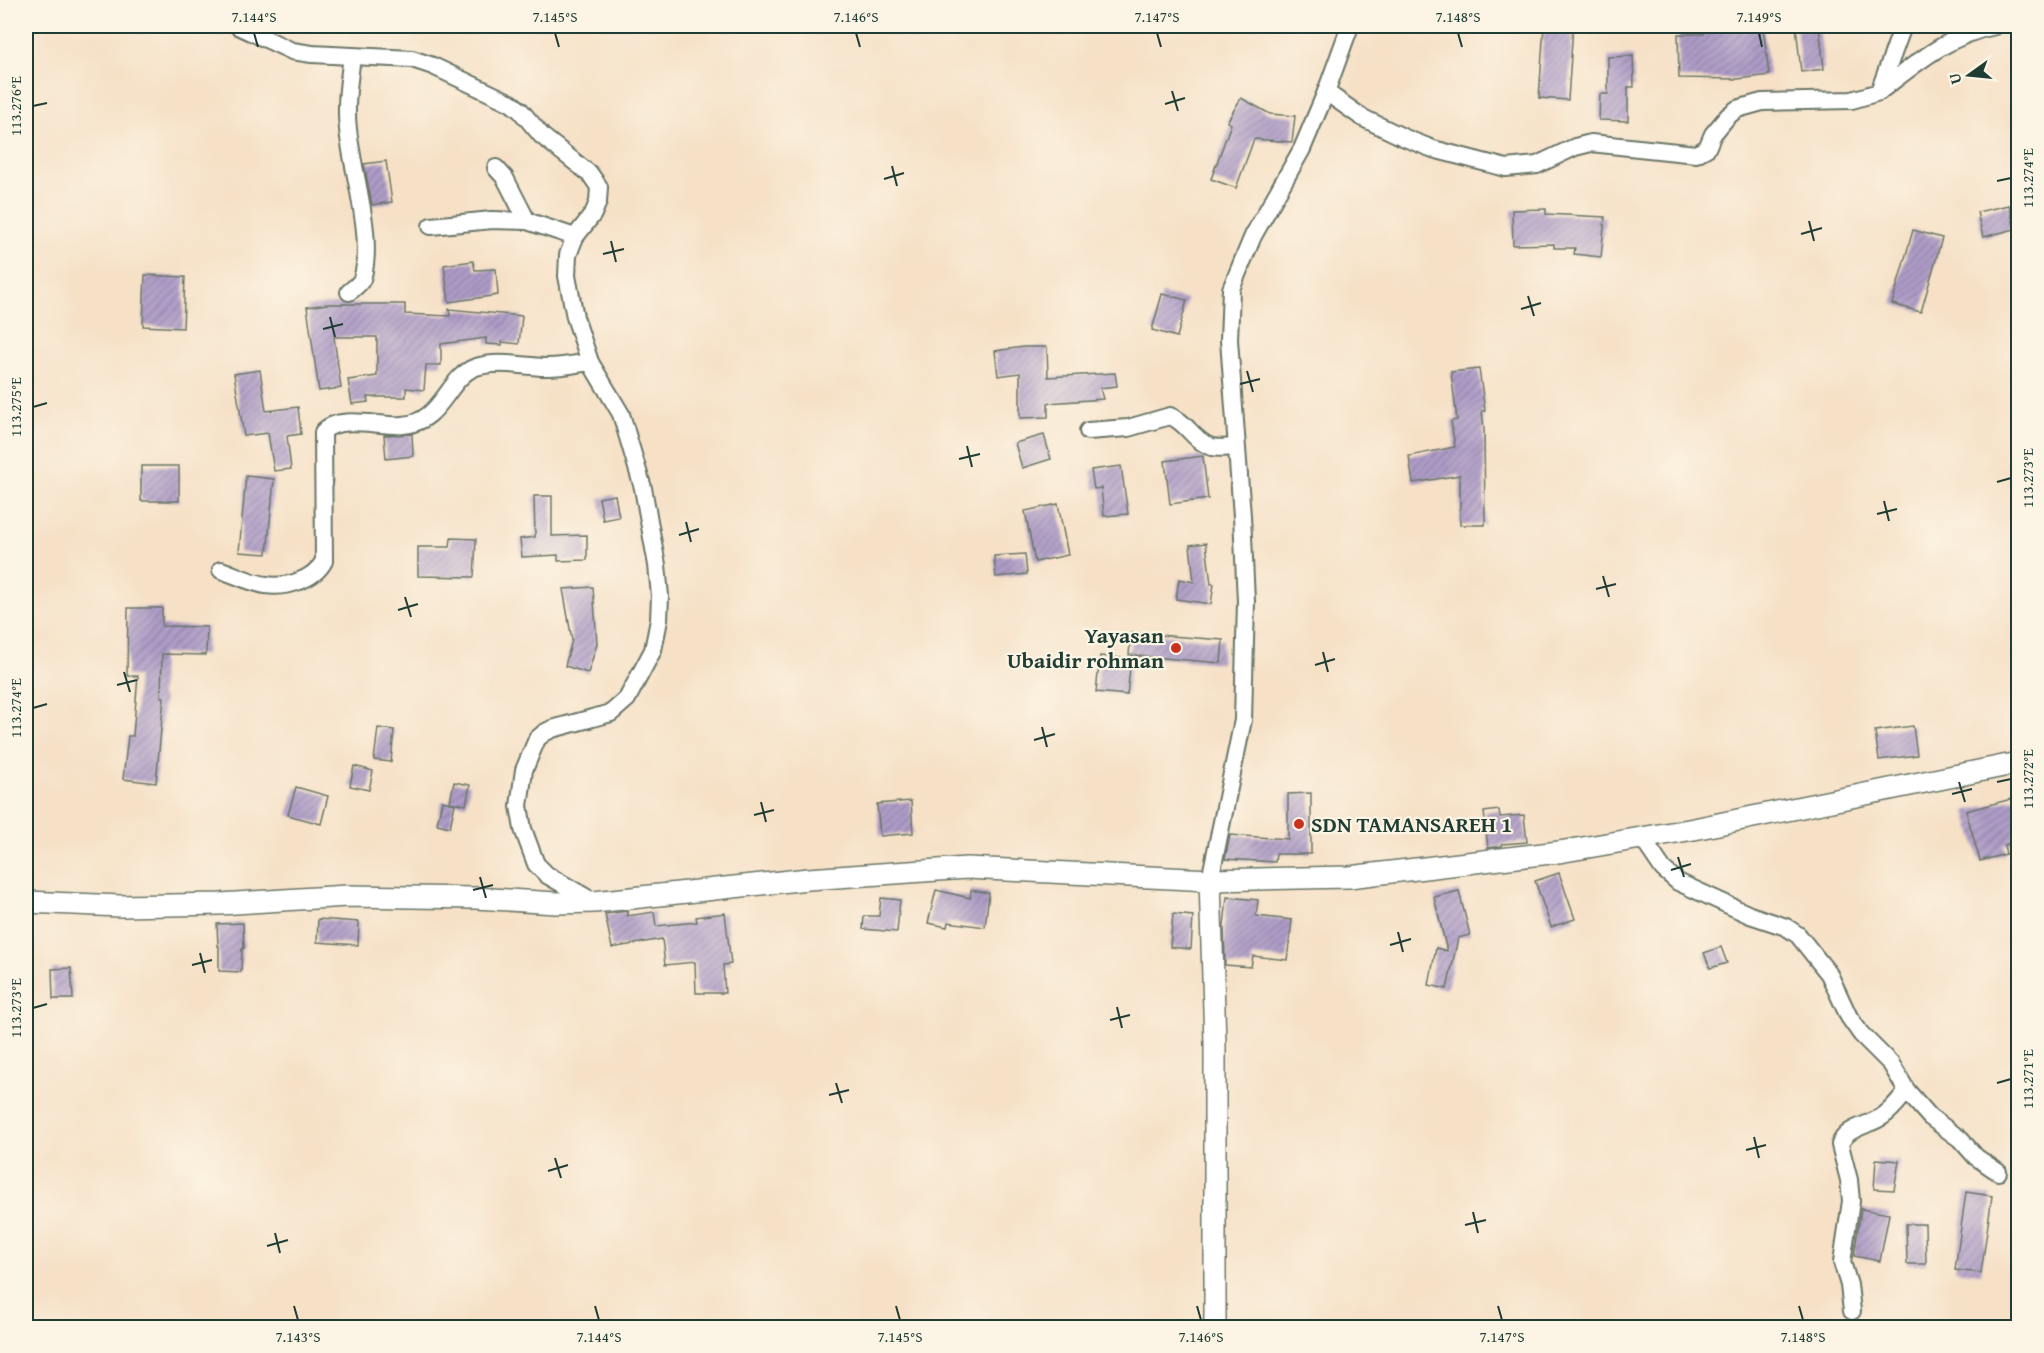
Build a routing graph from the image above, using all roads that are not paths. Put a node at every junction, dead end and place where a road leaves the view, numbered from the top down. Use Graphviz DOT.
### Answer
graph roads {
  1 [pos="238,26"];
  2 [pos="1350,26"];
  3 [pos="1903,26"];
  4 [pos="1995,26"];
  5 [pos="352,56"];
  6 [pos="1326,92"];
  7 [pos="1879,92"];
  8 [pos="496,168"];
  9 [pos="527,221"];
  10 [pos="431,226"];
  11 [pos="575,237"];
  12 [pos="349,292"];
  13 [pos="590,362"];
  14 [pos="1088,431"];
  15 [pos="1236,447"];
  16 [pos="221,570"];
  17 [pos="2019,763"];
  18 [pos="1642,838"];
  19 [pos="1210,880"];
  20 [pos="26,902"];
  21 [pos="594,902"];
  22 [pos="1907,1091"];
  23 [pos="1998,1172"];
  24 [pos="1852,1311"];
  25 [pos="1215,1328"];
  1 -- 5 [label="street"];
  2 -- 6 [label="street"];
  3 -- 7 [label="street"];
  4 -- 7 [label="street"];
  5 -- 11 [label="street"];
  5 -- 12 [label="street"];
  6 -- 7 [label="street"];
  6 -- 15 [label="street"];
  8 -- 9 [label="street"];
  9 -- 10 [label="street"];
  9 -- 11 [label="street"];
  11 -- 13 [label="street"];
  13 -- 16 [label="street"];
  13 -- 21 [label="street"];
  14 -- 15 [label="street"];
  15 -- 19 [label="street"];
  17 -- 18 [label="street"];
  18 -- 19 [label="street"];
  18 -- 22 [label="street"];
  19 -- 21 [label="street"];
  19 -- 25 [label="street"];
  20 -- 21 [label="street"];
  22 -- 23 [label="street"];
  22 -- 24 [label="street"];
}
